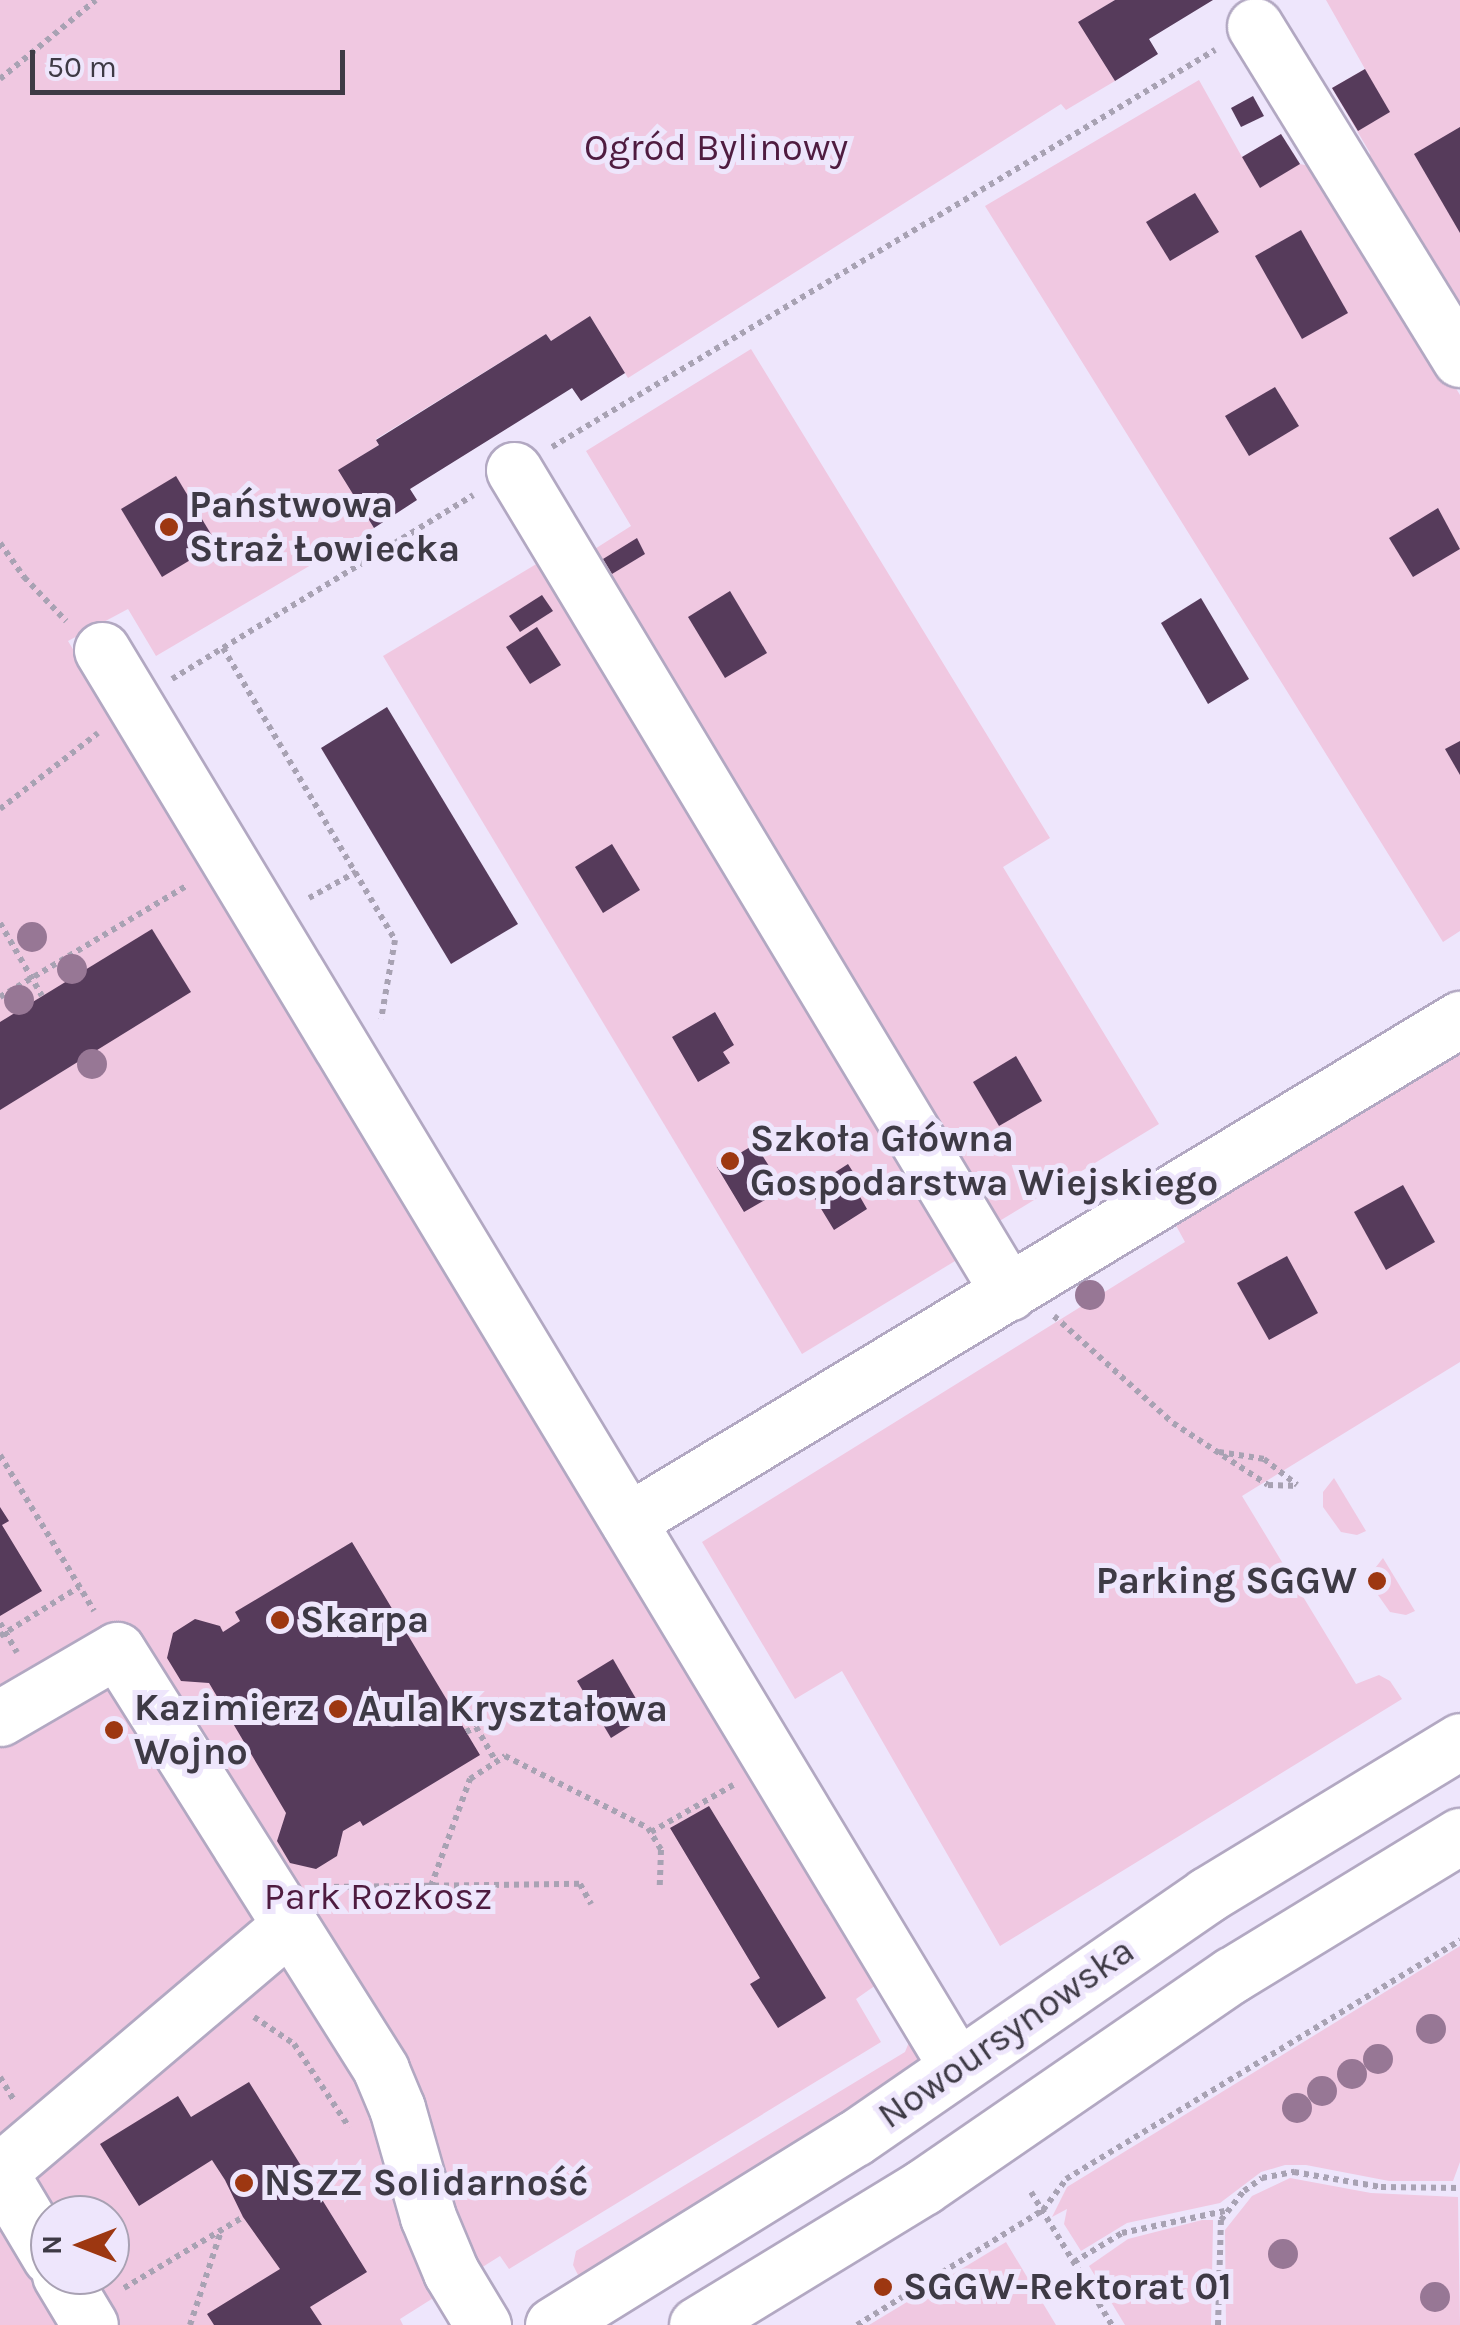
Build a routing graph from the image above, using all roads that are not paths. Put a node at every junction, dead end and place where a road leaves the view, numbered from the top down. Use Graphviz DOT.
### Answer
graph roads {
  1 [pos="1255,26"];
  2 [pos="1460,359"];
  3 [pos="514,470"];
  4 [pos="102,650"];
  5 [pos="1460,1018"];
  6 [pos="1008,1293"];
  7 [pos="628,1520"];
  8 [pos="0,1718"];
  9 [pos="1460,1741"];
  10 [pos="1460,1836"];
  11 [pos="278,1906"];
  12 [pos="958,2068"];
  13 [pos="0,2172"];
  14 [pos="30,2224"];
  15 [pos="483,2325"];
  16 [pos="552,2325"];
  17 [pos="697,2325"];
  1 -- 2 [label="street"];
  3 -- 6 [label="street"];
  4 -- 7 [label="street"];
  5 -- 6 [label="street"];
  6 -- 7 [label="street"];
  7 -- 12 [label="street"];
  8 -- 11 [label="street"];
  9 -- 12 [label="street, Nowoursynowska"];
  10 -- 17 [label="street, Nowoursynowska"];
  11 -- 13 [label="street"];
  11 -- 15 [label="street"];
  12 -- 16 [label="street, Nowoursynowska"];
  13 -- 14 [label="street"];
}
